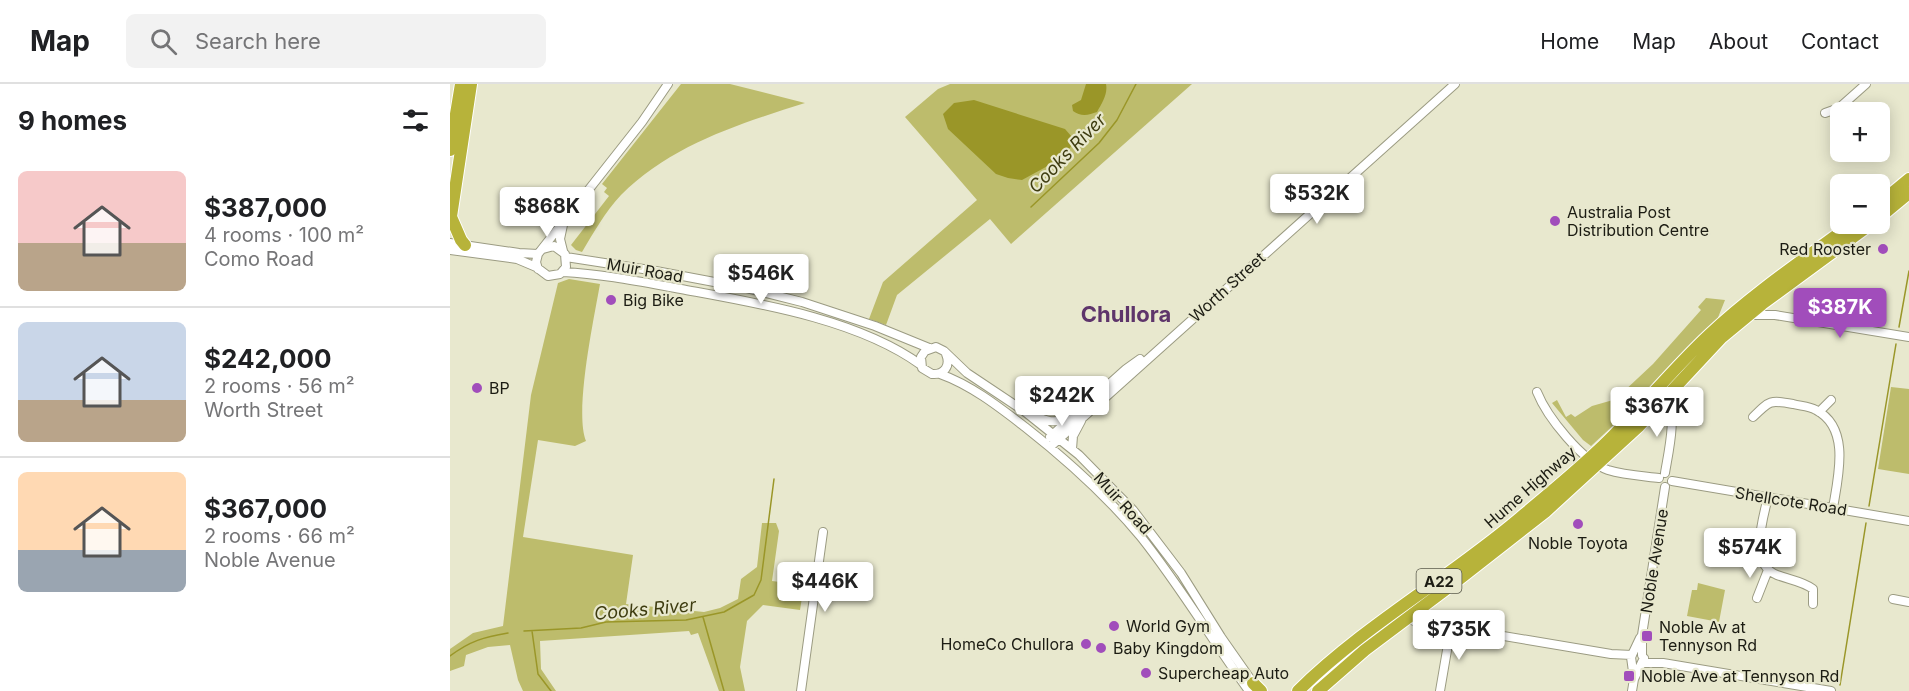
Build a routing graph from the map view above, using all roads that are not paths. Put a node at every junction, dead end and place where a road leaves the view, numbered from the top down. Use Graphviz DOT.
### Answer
graph roads {
  1 [pos="461,84"];
  2 [pos="471,84"];
  3 [pos="668,84"];
  4 [pos="1455,84"];
  5 [pos="1866,84"];
  6 [pos="1825,113"];
  7 [pos="450,150"];
  8 [pos="1909,179"];
  9 [pos="1909,193"];
  10 [pos="1890,195"];
  11 [pos="1890,209"];
  12 [pos="451,220"];
  13 [pos="563,224"];
  14 [pos="1838,234"];
  15 [pos="1856,234"];
  16 [pos="450,243"];
  17 [pos="465,245"];
  18 [pos="450,250"];
  19 [pos="539,252"];
  20 [pos="565,254"];
  21 [pos="538,269"];
  22 [pos="566,272"];
  23 [pos="1762,304"];
  24 [pos="1746,309"];
  25 [pos="1775,315"];
  26 [pos="1909,337"];
  27 [pos="929,348"];
  28 [pos="946,354"];
  29 [pos="921,365"];
  30 [pos="940,374"];
  31 [pos="1537,392"];
  32 [pos="1666,398"];
  33 [pos="1831,400"];
  34 [pos="1024,411"];
  35 [pos="1082,412"];
  36 [pos="1819,412"];
  37 [pos="1753,417"];
  38 [pos="1055,436"];
  39 [pos="1047,445"];
  40 [pos="1072,449"];
  41 [pos="1593,461"];
  42 [pos="1662,476"];
  43 [pos="1669,484"];
  44 [pos="1768,497"];
  45 [pos="1833,508"];
  46 [pos="1909,521"];
  47 [pos="823,532"];
  48 [pos="1768,570"];
  49 [pos="1757,598"];
  50 [pos="1893,599"];
  51 [pos="1909,602"];
  52 [pos="1813,604"];
  53 [pos="1407,618"];
  54 [pos="1451,627"];
  55 [pos="1637,659"];
  56 [pos="1255,689"];
  57 [pos="1299,690"];
  58 [pos="801,691"];
  59 [pos="1318,691"];
  60 [pos="1440,691"];
  61 [pos="1632,691"];
  62 [pos="1830,691"];
  1 -- 7 [label="highway"];
  2 -- 12 [label="highway"];
  3 -- 13 [label="street"];
  4 -- 35 [label="street, Worth Street"];
  5 -- 6 [label="street"];
  8 -- 10 [label="highway"];
  9 -- 11 [label="highway"];
  12 -- 17 [label="highway"];
  13 -- 19 [label="street"];
  13 -- 20 [label="street"];
  14 -- 24 [label="highway, Hume Highway / A22"];
  15 -- 23 [label="highway, Hume Highway / A22"];
  16 -- 17 [label="street"];
  17 -- 19 [label="street"];
  18 -- 21 [label="street"];
  19 -- 20 [label="street"];
  19 -- 21 [label="street"];
  20 -- 22 [label="street"];
  20 -- 27 [label="street, Muir Road"];
  21 -- 22 [label="street"];
  22 -- 29 [label="street, Muir Road"];
  23 -- 24 [label="highway, Hume Highway / A22"];
  23 -- 25 [label="street"];
  24 -- 25 [label="street"];
  24 -- 32 [label="highway, Hume Highway / A22"];
  24 -- 41 [label="highway, Hume Highway / A22"];
  25 -- 26 [label="street"];
  27 -- 28 [label="street"];
  27 -- 29 [label="street"];
  28 -- 30 [label="street"];
  28 -- 34 [label="street, Muir Road"];
  29 -- 30 [label="street"];
  30 -- 39 [label="street, Muir Road"];
  31 -- 41 [label="street"];
  32 -- 41 [label="highway, Hume Highway / A22"];
  32 -- 42 [label="street"];
  33 -- 36 [label="street"];
  34 -- 35 [label="street"];
  34 -- 38 [label="street, Muir Road"];
  35 -- 38 [label="street, Worth Street"];
  35 -- 40 [label="street"];
  36 -- 37 [label="street"];
  36 -- 45 [label="street"];
  38 -- 39 [label="street, Worth Street"];
  38 -- 40 [label="street, Muir Road"];
  39 -- 56 [label="street, Muir Road"];
  40 -- 56 [label="street, Muir Road"];
  41 -- 42 [label="street"];
  41 -- 53 [label="highway, Hume Highway / A22"];
  41 -- 57 [label="highway, Hume Highway / A22"];
  42 -- 43 [label="street"];
  43 -- 44 [label="street, Shellcote Road"];
  43 -- 55 [label="street, Noble Avenue"];
  44 -- 45 [label="street, Shellcote Road"];
  44 -- 48 [label="street"];
  45 -- 46 [label="street, Shellcote Road"];
  47 -- 58 [label="street"];
  48 -- 49 [label="street"];
  48 -- 52 [label="street"];
  50 -- 51 [label="street"];
  53 -- 54 [label="street"];
  53 -- 59 [label="highway, Hume Highway / A22"];
  54 -- 55 [label="street"];
  54 -- 60 [label="street"];
  55 -- 61 [label="street, Noble Avenue"];
  55 -- 62 [label="street"];
}
